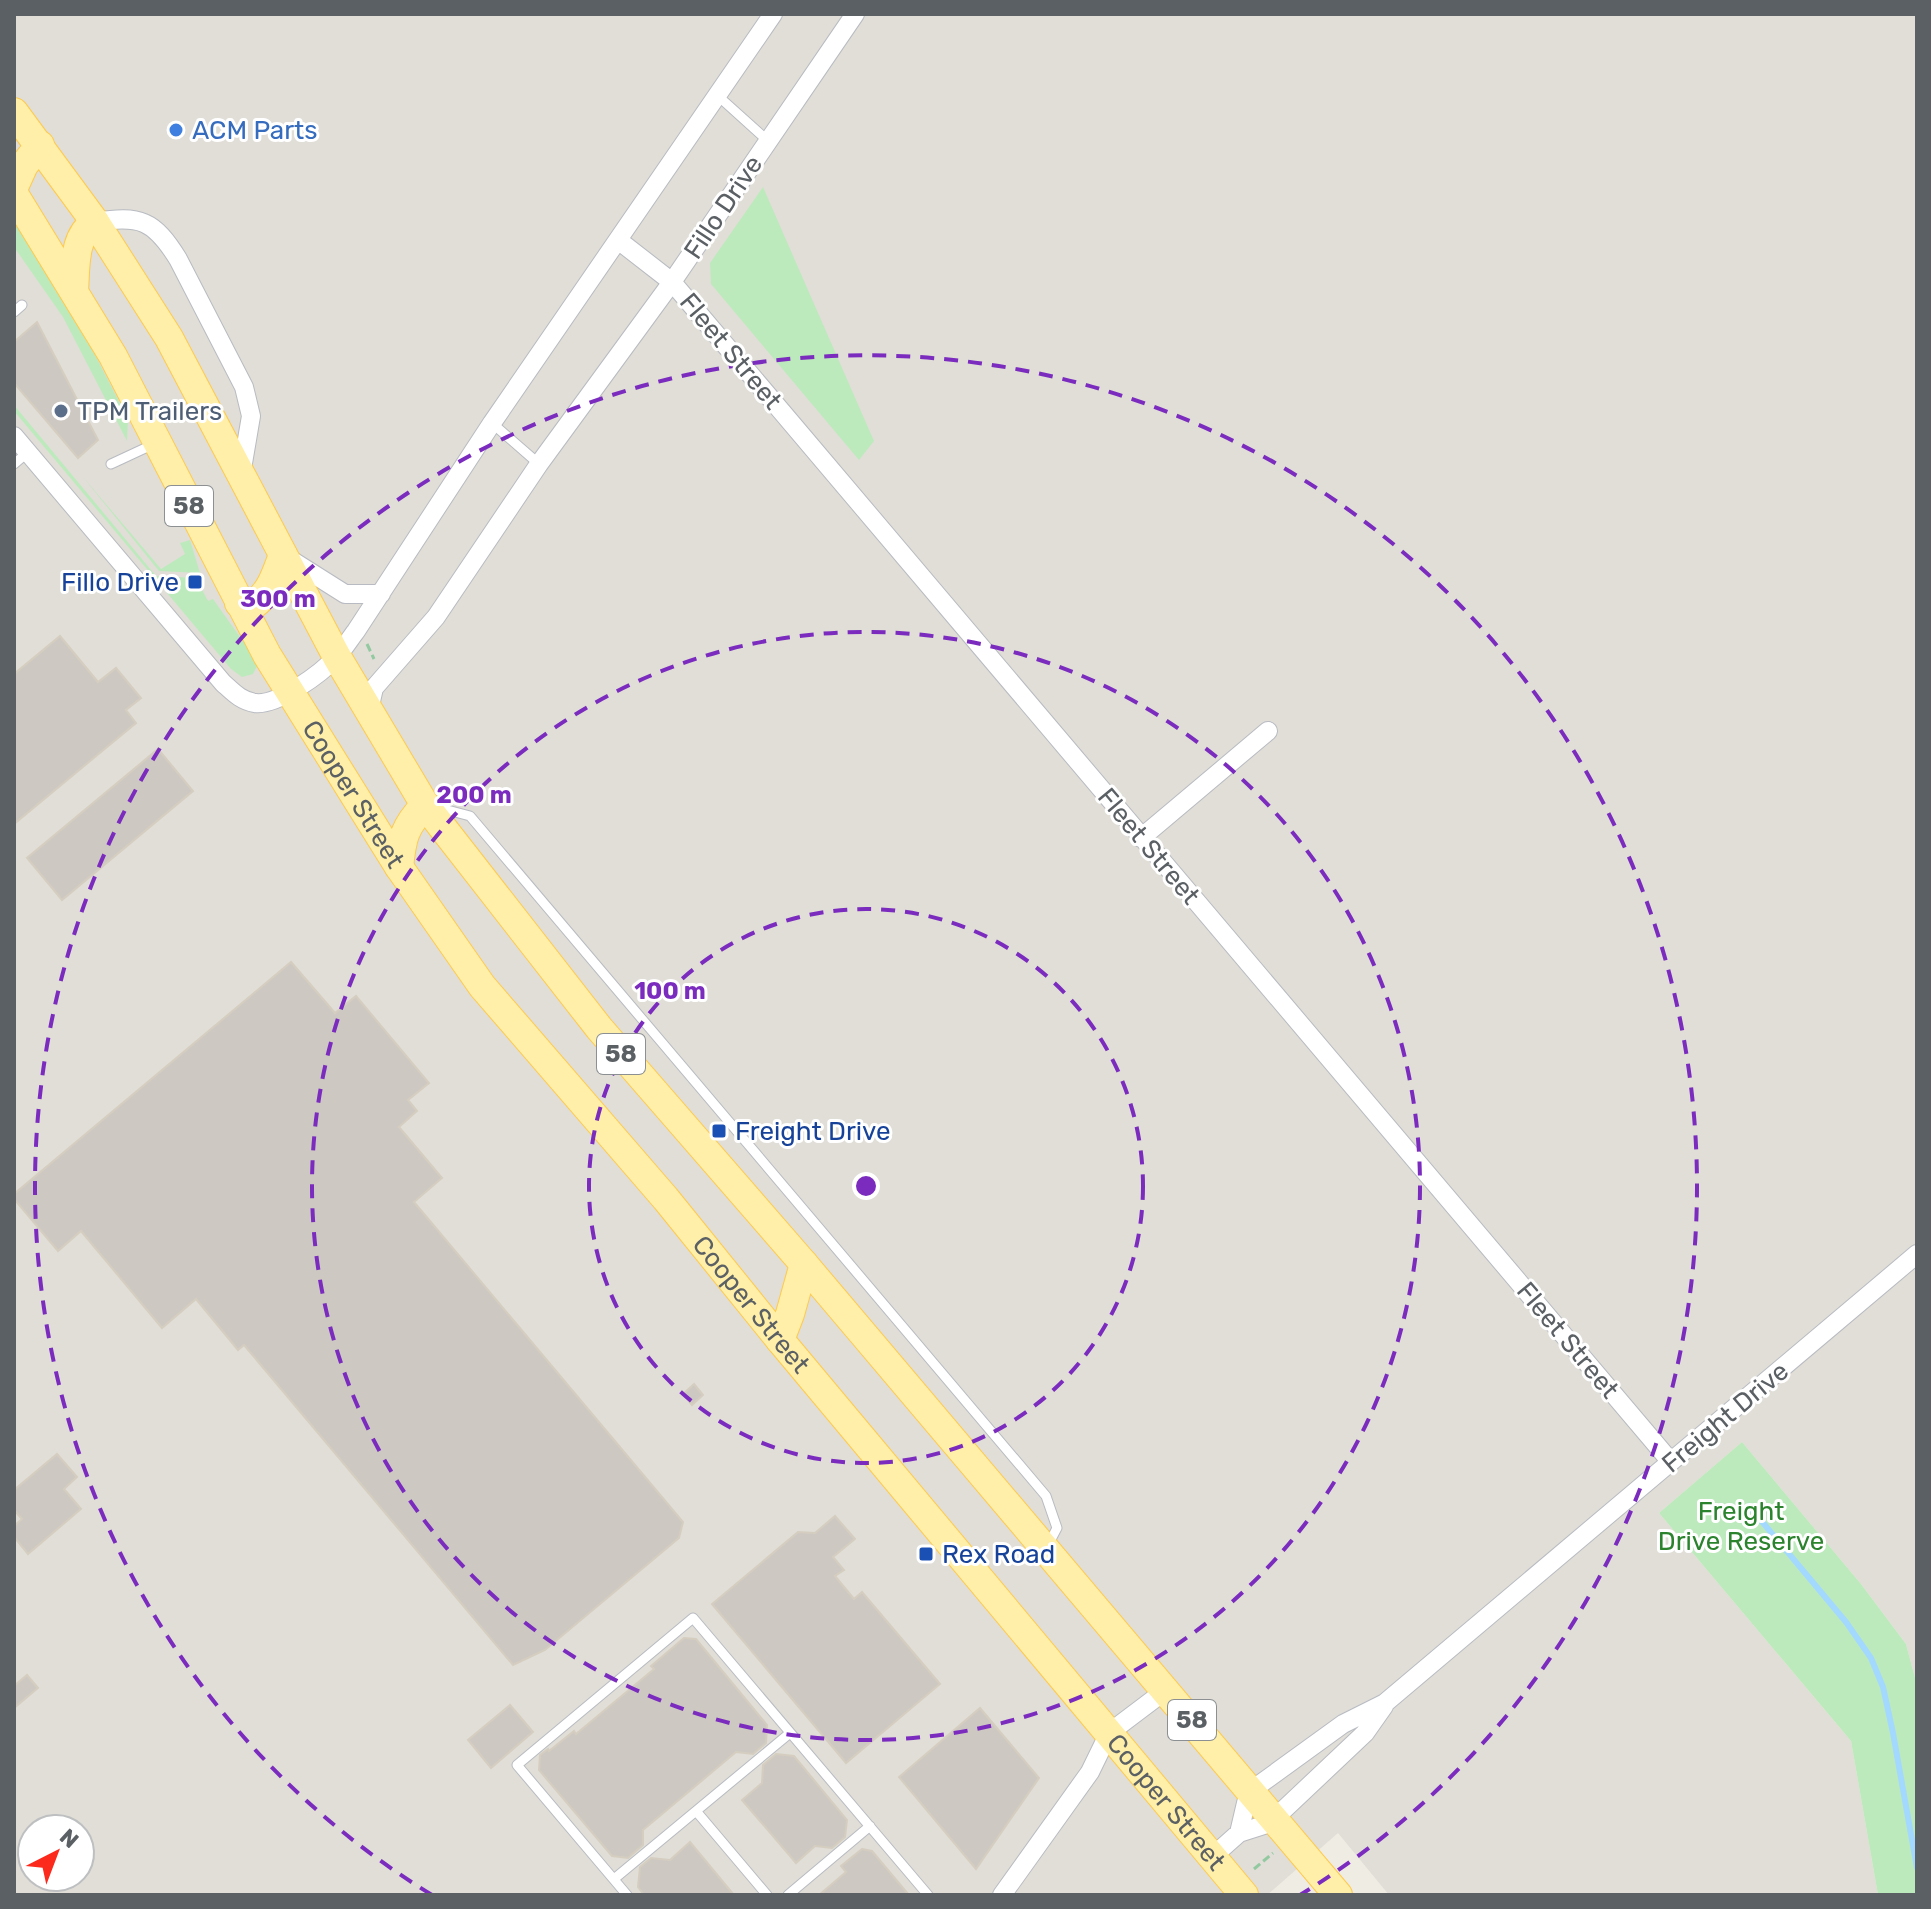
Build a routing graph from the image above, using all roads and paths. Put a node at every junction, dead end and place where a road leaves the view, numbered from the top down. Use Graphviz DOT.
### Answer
graph roads {
  1 [pos="773,14"];
  2 [pos="855,14"];
  3 [pos="717,95"];
  4 [pos="14,112"];
  5 [pos="768,141"];
  6 [pos="40,145"];
  7 [pos="14,187"];
  8 [pos="14,194"];
  9 [pos="95,222"];
  10 [pos="618,240"];
  11 [pos="672,282"];
  12 [pos="74,290"];
  13 [pos="492,423"];
  14 [pos="14,436"];
  15 [pos="157,443"];
  16 [pos="21,458"];
  17 [pos="111,464"];
  18 [pos="539,464"];
  19 [pos="241,475"];
  20 [pos="283,555"];
  21 [pos="381,594"];
  22 [pos="239,603"];
  23 [pos="363,637"];
  24 [pos="337,657"];
  25 [pos="378,665"];
  26 [pos="289,691"];
  27 [pos="369,710"];
  28 [pos="1268,731"];
  29 [pos="425,805"];
  30 [pos="1141,838"];
  31 [pos="399,867"];
  32 [pos="1917,1254"];
  33 [pos="804,1264"];
  34 [pos="780,1340"];
  35 [pos="1671,1462"];
  36 [pos="1045,1550"];
  37 [pos="1166,1690"];
  38 [pos="1385,1703"];
  39 [pos="790,1733"];
  40 [pos="1109,1733"];
  41 [pos="1252,1790"];
  42 [pos="696,1811"];
  43 [pos="1275,1818"];
  44 [pos="870,1826"];
  45 [pos="1239,1833"];
  46 [pos="1276,1851"];
  47 [pos="1212,1857"];
  48 [pos="614,1879"];
  49 [pos="1248,1883"];
  50 [pos="627,1895"];
  51 [pos="767,1895"];
  52 [pos="788,1895"];
  53 [pos="928,1895"];
  54 [pos="1002,1895"];
  55 [pos="1338,1895"];
  1 -- 3 [label="street"];
  2 -- 5 [label="street, Fillo Drive"];
  3 -- 5 [label="lane"];
  3 -- 10 [label="street"];
  4 -- 6 [label="main road, 58"];
  5 -- 11 [label="street, Fillo Drive"];
  6 -- 7 [label="main road"];
  6 -- 9 [label="main road, 58"];
  8 -- 12 [label="main road, Cooper Street / 58"];
  9 -- 12 [label="main road"];
  9 -- 19 [label="main road, 58"];
  9 -- 19 [label="street"];
  10 -- 11 [label="street, Fleet Street"];
  10 -- 13 [label="street"];
  11 -- 18 [label="street, Fillo Drive"];
  11 -- 30 [label="street, Fleet Street"];
  12 -- 15 [label="main road, Cooper Street / 58"];
  13 -- 18 [label="lane"];
  13 -- 21 [label="street"];
  14 -- 16 [label="street, Cooper Street"];
  15 -- 17 [label="lane"];
  15 -- 22 [label="main road, Cooper Street / 58"];
  16 -- 26 [label="street, Cooper Street"];
  18 -- 27 [label="street, Fillo Drive"];
  19 -- 20 [label="main road, 58"];
  20 -- 21 [label="street"];
  20 -- 22 [label="main road"];
  20 -- 24 [label="main road, 58"];
  21 -- 24 [label="street"];
  22 -- 26 [label="main road, Cooper Street / 58"];
  23 -- 25 [label="path"];
  24 -- 26 [label="street, Cooper Street"];
  24 -- 27 [label="main road, 58"];
  26 -- 31 [label="main road, Cooper Street / 58"];
  27 -- 29 [label="main road, 58"];
  28 -- 30 [label="street"];
  29 -- 31 [label="main road"];
  29 -- 33 [label="main road, 58"];
  29 -- 36 [label="lane"];
  30 -- 35 [label="street, Fleet Street"];
  31 -- 34 [label="main road, Cooper Street / 58"];
  32 -- 35 [label="street, Freight Drive"];
  33 -- 34 [label="main road"];
  33 -- 36 [label="main road, 58"];
  34 -- 40 [label="main road, Cooper Street / 58"];
  35 -- 38 [label="street, Freight Drive"];
  36 -- 37 [label="main road, 58"];
  37 -- 40 [label="street"];
  37 -- 41 [label="main road, 58"];
  38 -- 41 [label="street, Freight Drive"];
  38 -- 43 [label="street, Freight Drive"];
  39 -- 42 [label="lane"];
  39 -- 44 [label="lane"];
  39 -- 48 [label="lane"];
  40 -- 47 [label="main road, Cooper Street / 58"];
  40 -- 54 [label="street"];
  41 -- 43 [label="main road, 58"];
  41 -- 45 [label="street"];
  42 -- 48 [label="lane"];
  42 -- 51 [label="lane"];
  43 -- 45 [label="street, Freight Drive"];
  43 -- 55 [label="main road, 58"];
  44 -- 52 [label="lane"];
  44 -- 53 [label="lane"];
  45 -- 47 [label="street, Freight Drive"];
  46 -- 49 [label="path"];
  47 -- 49 [label="main road, Cooper Street / 58"];
  48 -- 50 [label="lane"];
}
